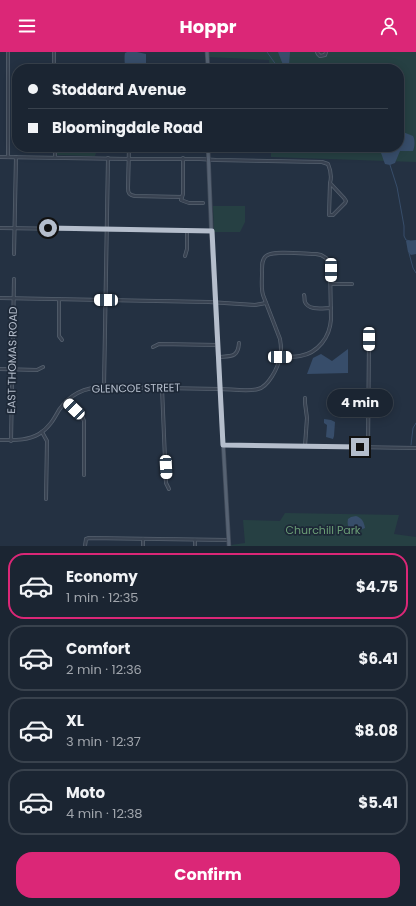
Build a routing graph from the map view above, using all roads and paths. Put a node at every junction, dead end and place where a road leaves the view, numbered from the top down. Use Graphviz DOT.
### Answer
graph roads {
  1 [pos="8,52"];
  2 [pos="54,52"];
  3 [pos="207,52"];
  4 [pos="317,52"];
  5 [pos="326,52"];
  6 [pos="54,64"];
  7 [pos="208,64"];
  8 [pos="55,152"];
  9 [pos="129,152"];
  10 [pos="208,152"];
  11 [pos="0,157"];
  12 [pos="8,157"];
  13 [pos="16,157"];
  14 [pos="55,157"];
  15 [pos="108,158"];
  16 [pos="183,158"];
  17 [pos="129,159"];
  18 [pos="209,159"];
  19 [pos="330,183"];
  20 [pos="182,197"];
  21 [pos="203,203"];
  22 [pos="0,228"];
  23 [pos="14,228"];
  24 [pos="106,229"];
  25 [pos="187,230"];
  26 [pos="212,231"];
  27 [pos="14,254"];
  28 [pos="185,256"];
  29 [pos="14,279"];
  30 [pos="331,284"];
  31 [pos="352,284"];
  32 [pos="304,295"];
  33 [pos="0,298"];
  34 [pos="13,299"];
  35 [pos="59,299"];
  36 [pos="106,300"];
  37 [pos="216,302"];
  38 [pos="266,304"];
  39 [pos="331,308"];
  40 [pos="369,339"];
  41 [pos="62,340"];
  42 [pos="239,343"];
  43 [pos="218,345"];
  44 [pos="153,346"];
  45 [pos="218,357"];
  46 [pos="280,357"];
  47 [pos="43,367"];
  48 [pos="0,369"];
  49 [pos="12,369"];
  50 [pos="104,387"];
  51 [pos="162,388"];
  52 [pos="220,389"];
  53 [pos="305,398"];
  54 [pos="66,401"];
  55 [pos="42,432"];
  56 [pos="0,440"];
  57 [pos="11,441"];
  58 [pos="223,445"];
  59 [pos="305,446"];
  60 [pos="368,448"];
  61 [pos="416,448"];
  62 [pos="84,475"];
  63 [pos="169,490"];
  64 [pos="46,499"];
  65 [pos="143,539"];
  66 [pos="195,540"];
  67 [pos="228,540"];
  68 [pos="85,546"];
  69 [pos="142,546"];
  70 [pos="195,546"];
  71 [pos="229,546"];
  1 -- 12 [label="street"];
  2 -- 6 [label="street"];
  3 -- 7 [label="main road"];
  4 -- 5 [label="street"];
  8 -- 14 [label="street"];
  9 -- 17 [label="street"];
  10 -- 18 [label="main road"];
  11 -- 12 [label="street"];
  12 -- 13 [label="street"];
  13 -- 14 [label="street"];
  13 -- 23 [label="street"];
  14 -- 15 [label="street"];
  15 -- 17 [label="street"];
  15 -- 24 [label="street"];
  16 -- 17 [label="street"];
  16 -- 18 [label="street"];
  16 -- 20 [label="street"];
  17 -- 20 [label="street"];
  18 -- 19 [label="street"];
  18 -- 26 [label="main road"];
  19 -- 19 [label="street"];
  20 -- 21 [label="street"];
  22 -- 23 [label="street"];
  23 -- 24 [label="street"];
  23 -- 27 [label="street"];
  24 -- 25 [label="street"];
  24 -- 36 [label="street"];
  25 -- 26 [label="street"];
  25 -- 28 [label="street"];
  26 -- 37 [label="main road"];
  29 -- 34 [label="street, EAST THOMAS ROAD"];
  30 -- 31 [label="street"];
  30 -- 38 [label="street"];
  30 -- 39 [label="street"];
  32 -- 39 [label="street"];
  33 -- 34 [label="street"];
  34 -- 35 [label="street"];
  34 -- 49 [label="street, EAST THOMAS ROAD"];
  35 -- 36 [label="street"];
  35 -- 41 [label="street"];
  36 -- 37 [label="street"];
  36 -- 50 [label="street"];
  37 -- 38 [label="street"];
  37 -- 43 [label="main road"];
  38 -- 46 [label="street"];
  39 -- 46 [label="street"];
  40 -- 60 [label="street"];
  42 -- 45 [label="street"];
  43 -- 44 [label="street"];
  43 -- 45 [label="main road"];
  45 -- 52 [label="main road"];
  46 -- 52 [label="street, GLENCOE STREET"];
  47 -- 49 [label="street"];
  48 -- 49 [label="street"];
  49 -- 57 [label="street, EAST THOMAS ROAD"];
  50 -- 51 [label="street, GLENCOE STREET"];
  50 -- 54 [label="street, GLENCOE STREET"];
  51 -- 52 [label="street, GLENCOE STREET"];
  51 -- 63 [label="street"];
  52 -- 58 [label="main road"];
  53 -- 59 [label="street"];
  54 -- 55 [label="street, GLENCOE STREET"];
  54 -- 62 [label="street"];
  55 -- 57 [label="street, GLENCOE STREET"];
  55 -- 64 [label="street"];
  56 -- 57 [label="street, GLENCOE STREET"];
  58 -- 59 [label="street"];
  58 -- 67 [label="main road"];
  59 -- 60 [label="street"];
  60 -- 61 [label="street"];
  65 -- 66 [label="street"];
  65 -- 68 [label="street"];
  65 -- 69 [label="street"];
  66 -- 67 [label="street"];
  66 -- 70 [label="street"];
  67 -- 71 [label="main road"];
}
